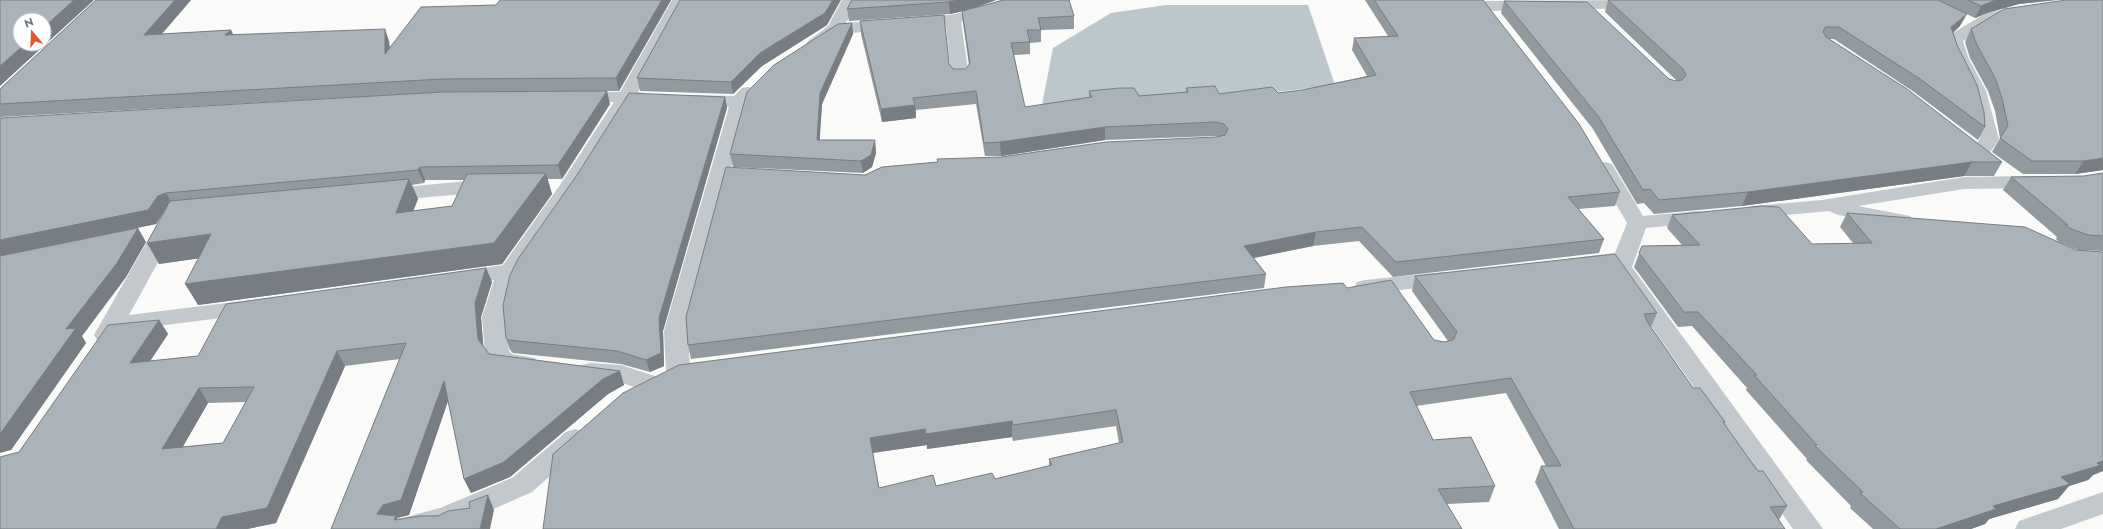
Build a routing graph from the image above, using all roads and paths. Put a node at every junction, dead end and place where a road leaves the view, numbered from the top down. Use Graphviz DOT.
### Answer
graph roads {
  1 [pos="680,0"];
  2 [pos="850,0"];
  3 [pos="1013,0"];
  4 [pos="1484,3"];
  5 [pos="1651,5"];
  6 [pos="1588,7"];
  7 [pos="2037,8"];
  8 [pos="953,20"];
  9 [pos="1605,23"];
  10 [pos="1500,24"];
  11 [pos="835,29"];
  12 [pos="804,49"];
  13 [pos="960,76"];
  14 [pos="759,82"];
  15 [pos="564,97"];
  16 [pos="626,97"];
  17 [pos="656,98"];
  18 [pos="679,99"];
  19 [pos="739,102"];
  20 [pos="1593,148"];
  21 [pos="719,174"];
  22 [pos="773,175"];
  23 [pos="2016,182"];
  24 [pos="2053,182"];
  25 [pos="514,186"];
  26 [pos="545,186"];
  27 [pos="569,186"];
  28 [pos="364,196"];
  29 [pos="1822,206"];
  30 [pos="182,214"];
  31 [pos="1637,223"];
  32 [pos="1926,224"];
  33 [pos="1624,258"];
  34 [pos="1569,265"];
  35 [pos="510,272"];
  36 [pos="1466,276"];
  37 [pos="440,281"];
  38 [pos="1394,285"];
  39 [pos="1346,288"];
  40 [pos="268,304"];
  41 [pos="1408,304"];
  42 [pos="112,326"];
  43 [pos="95,351"];
  44 [pos="701,368"];
  45 [pos="678,371"];
  46 [pos="652,384"];
  47 [pos="624,398"];
  48 [pos="594,422"];
  49 [pos="2103,503"];
  50 [pos="401,529"];
  51 [pos="1809,529"];
  52 [pos="2029,529"];
  1 -- 16 [label="street"];
  2 -- 11 [label="street"];
  3 -- 8 [label="street"];
  4 -- 6 [label="street"];
  4 -- 10 [label="street"];
  5 -- 6 [label="street"];
  6 -- 9 [label="street"];
  7 -- 23 [label="street"];
  8 -- 11 [label="street"];
  8 -- 13 [label="street"];
  11 -- 12 [label="street"];
  14 -- 19 [label="street"];
  15 -- 16 [label="street"];
  16 -- 17 [label="street"];
  16 -- 27 [label="street"];
  18 -- 19 [label="street"];
  19 -- 21 [label="street"];
  20 -- 31 [label="street"];
  21 -- 22 [label="street"];
  21 -- 45 [label="street"];
  23 -- 24 [label="street"];
  23 -- 29 [label="street"];
  25 -- 28 [label="street"];
  26 -- 27 [label="street"];
  27 -- 35 [label="street"];
  29 -- 31 [label="street"];
  29 -- 32 [label="street"];
  30 -- 42 [label="street"];
  31 -- 33 [label="street"];
  33 -- 34 [label="street"];
  33 -- 51 [label="street"];
  35 -- 37 [label="street"];
  35 -- 46 [label="street"];
  36 -- 38 [label="street"];
  38 -- 39 [label="street"];
  38 -- 41 [label="street"];
  40 -- 42 [label="street"];
  42 -- 43 [label="street"];
  44 -- 45 [label="street"];
  45 -- 46 [label="street"];
  46 -- 47 [label="street"];
  48 -- 50 [label="street"];
  49 -- 52 [label="street"];
}
